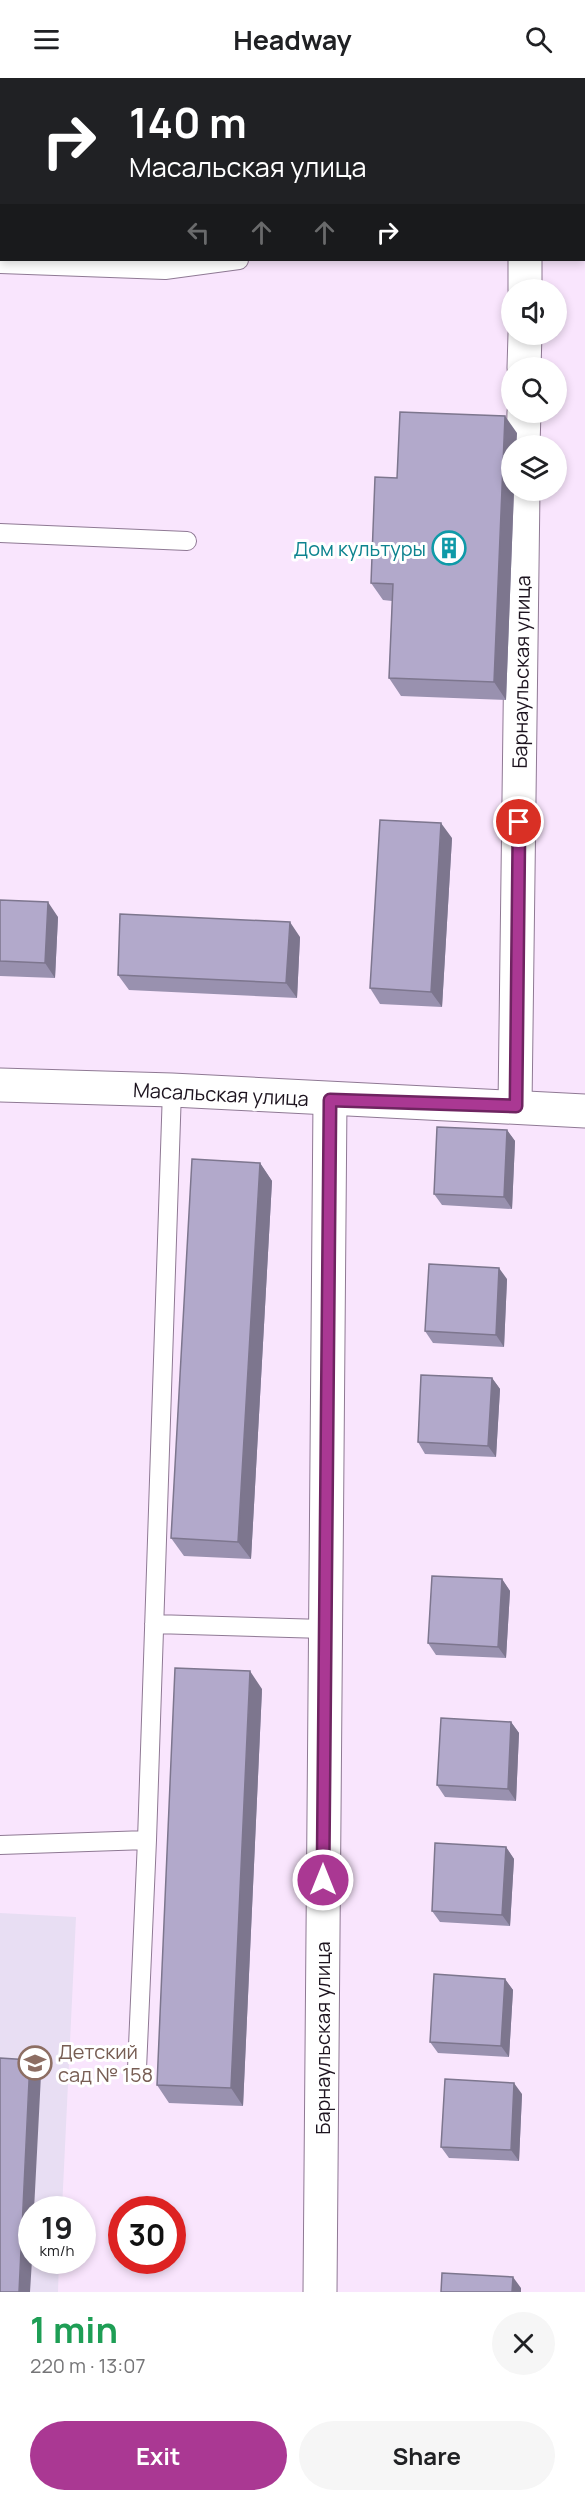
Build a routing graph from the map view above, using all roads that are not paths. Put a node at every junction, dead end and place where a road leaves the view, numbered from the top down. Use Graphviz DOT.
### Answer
graph roads {
  1 [pos="232,261"];
  2 [pos="525,261"];
  3 [pos="0,264"];
  4 [pos="525,279"];
  5 [pos="523,501"];
  6 [pos="0,533"];
  7 [pos="187,541"];
  8 [pos="0,1085"];
  9 [pos="172,1090"];
  10 [pos="330,1100"];
  11 [pos="516,1106"];
  12 [pos="585,1111"];
  13 [pos="154,1624"];
  14 [pos="324,1629"];
  15 [pos="147,1840"];
  16 [pos="0,1845"];
  17 [pos="137,2069"];
  18 [pos="320,2292"];
  1 -- 3 [label="lane"];
  2 -- 4 [label="street"];
  5 -- 11 [label="street, Барнаульская улица"];
  6 -- 7 [label="lane"];
  8 -- 9 [label="street, Масальская улица"];
  9 -- 10 [label="street, Масальская улица"];
  9 -- 13 [label="lane"];
  10 -- 11 [label="street, Масальская улица"];
  10 -- 14 [label="street, Барнаульская улица"];
  11 -- 12 [label="street, Масальская улица"];
  13 -- 14 [label="lane"];
  13 -- 15 [label="lane"];
  14 -- 18 [label="street, Барнаульская улица"];
  15 -- 16 [label="lane"];
  15 -- 17 [label="lane"];
}
